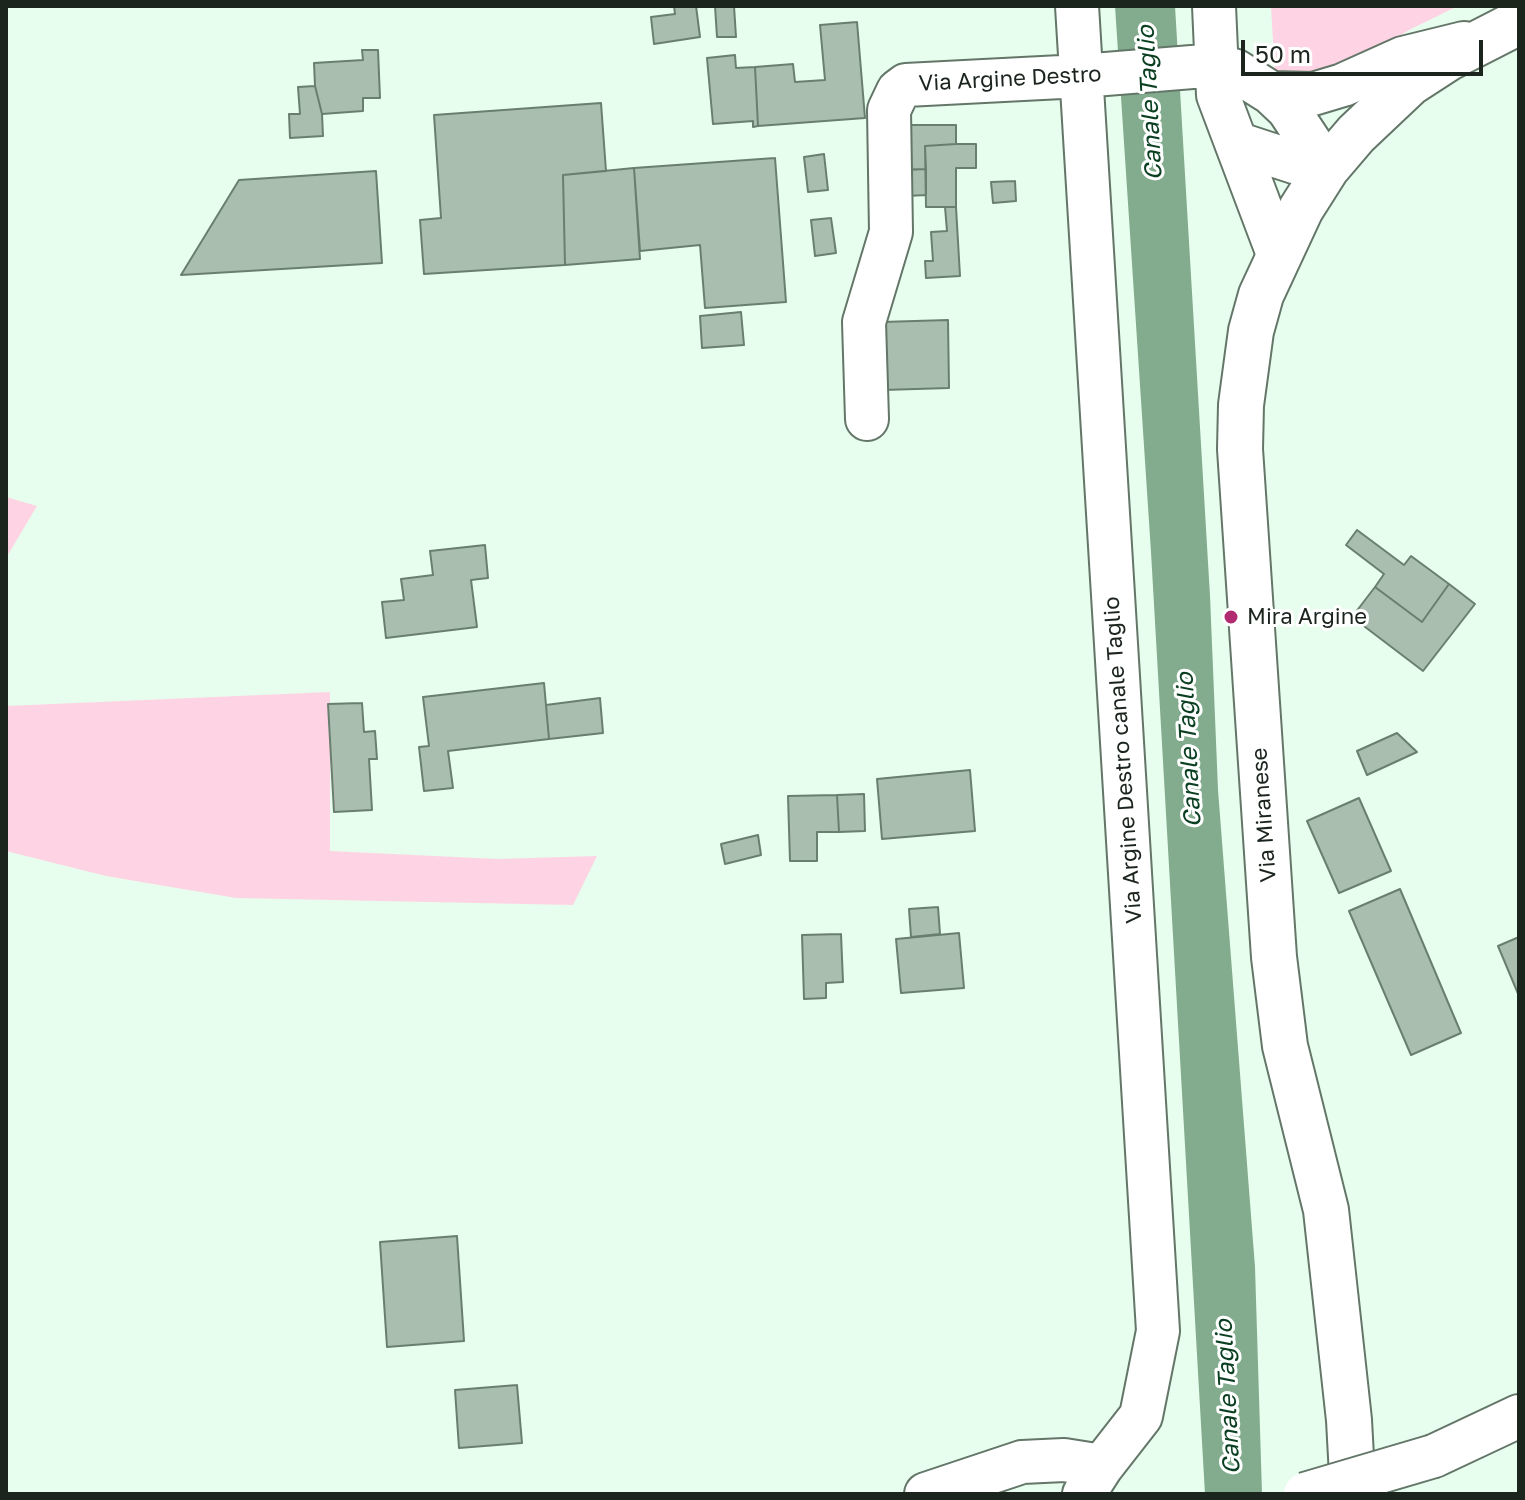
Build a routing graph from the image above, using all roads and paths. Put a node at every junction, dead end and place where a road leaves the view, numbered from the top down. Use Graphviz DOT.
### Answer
graph roads {
  1 [pos="1077,6"];
  2 [pos="1214,6"];
  3 [pos="1502,30"];
  4 [pos="1206,66"];
  5 [pos="1096,75"];
  6 [pos="1271,93"];
  7 [pos="1236,143"];
  8 [pos="1327,168"];
  9 [pos="1278,254"];
  10 [pos="867,419"];
  11 [pos="1519,1416"];
  12 [pos="1093,1480"];
  13 [pos="926,1494"];
  14 [pos="1305,1494"];
  15 [pos="1353,1494"];
  1 -- 5 [label="street, Via Argine Destro canale Taglio"];
  2 -- 4 [label="street"];
  3 -- 6 [label="street"];
  3 -- 8 [label="main road, Via Miranese"];
  4 -- 5 [label="street, Via Argine Destro"];
  4 -- 6 [label="street"];
  4 -- 7 [label="street"];
  5 -- 10 [label="street, Via Argine Destro"];
  5 -- 12 [label="street, Via Argine Destro canale Taglio"];
  6 -- 8 [label="street"];
  7 -- 8 [label="street"];
  7 -- 9 [label="street"];
  8 -- 9 [label="main road, Via Miranese"];
  9 -- 15 [label="main road, Via Miranese"];
  11 -- 14 [label="street, bridge"];
  12 -- 13 [label="street"];
}
